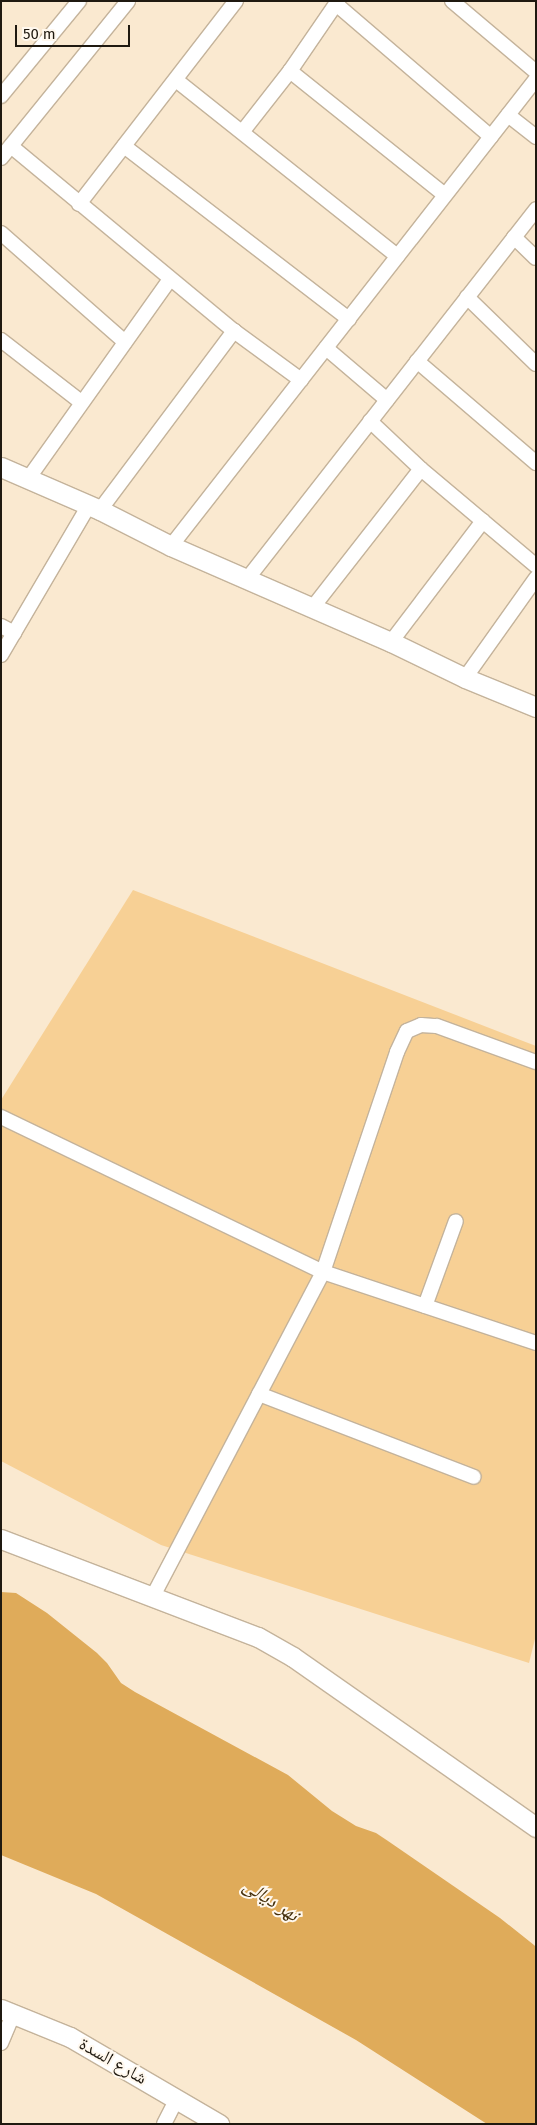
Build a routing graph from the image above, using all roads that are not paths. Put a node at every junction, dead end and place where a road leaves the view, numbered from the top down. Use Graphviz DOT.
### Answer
graph roads {
  1 [pos="79,1"];
  2 [pos="128,1"];
  3 [pos="236,1"];
  4 [pos="452,1"];
  5 [pos="337,3"];
  6 [pos="290,71"];
  7 [pos="536,72"];
  8 [pos="536,79"];
  9 [pos="176,80"];
  10 [pos="1,95"];
  11 [pos="508,115"];
  12 [pos="243,131"];
  13 [pos="491,137"];
  14 [pos="536,137"];
  15 [pos="11,146"];
  16 [pos="124,146"];
  17 [pos="1,158"];
  18 [pos="446,195"];
  19 [pos="80,204"];
  20 [pos="536,209"];
  21 [pos="1,232"];
  22 [pos="514,238"];
  23 [pos="397,256"];
  24 [pos="536,258"];
  25 [pos="170,279"];
  26 [pos="467,297"];
  27 [pos="349,319"];
  28 [pos="234,331"];
  29 [pos="1,340"];
  30 [pos="124,342"];
  31 [pos="326,348"];
  32 [pos="417,361"];
  33 [pos="536,364"];
  34 [pos="301,380"];
  35 [pos="387,400"];
  36 [pos="81,402"];
  37 [pos="370,421"];
  38 [pos="536,463"];
  39 [pos="1,467"];
  40 [pos="421,469"];
  41 [pos="28,479"];
  42 [pos="95,508"];
  43 [pos="483,521"];
  44 [pos="171,546"];
  45 [pos="536,566"];
  46 [pos="248,578"];
  47 [pos="535,581"];
  48 [pos="313,607"];
  49 [pos="1,626"];
  50 [pos="14,633"];
  51 [pos="391,642"];
  52 [pos="1,655"];
  53 [pos="465,678"];
  54 [pos="536,707"];
  55 [pos="536,1062"];
  56 [pos="1,1117"];
  57 [pos="456,1221"];
  58 [pos="324,1272"];
  59 [pos="425,1306"];
  60 [pos="536,1342"];
  61 [pos="259,1394"];
  62 [pos="474,1477"];
  63 [pos="1,1539"];
  64 [pos="153,1596"];
  65 [pos="536,1827"];
  66 [pos="7,2011"];
  67 [pos="1,2043"];
  68 [pos="177,2098"];
  69 [pos="164,2124"];
  70 [pos="219,2124"];
  1 -- 10 [label="street"];
  2 -- 15 [label="street"];
  3 -- 9 [label="street"];
  4 -- 7 [label="street"];
  5 -- 6 [label="street"];
  5 -- 13 [label="street"];
  6 -- 12 [label="street"];
  6 -- 18 [label="street"];
  8 -- 11 [label="street"];
  9 -- 12 [label="street"];
  9 -- 16 [label="street"];
  11 -- 13 [label="street"];
  11 -- 14 [label="street"];
  12 -- 23 [label="street"];
  13 -- 18 [label="street"];
  15 -- 17 [label="street"];
  15 -- 19 [label="street"];
  16 -- 19 [label="street"];
  16 -- 27 [label="street"];
  18 -- 23 [label="street"];
  19 -- 25 [label="street"];
  20 -- 22 [label="street"];
  21 -- 30 [label="street"];
  22 -- 24 [label="street"];
  22 -- 26 [label="street"];
  23 -- 27 [label="street"];
  25 -- 28 [label="street"];
  25 -- 30 [label="street"];
  26 -- 32 [label="street"];
  26 -- 33 [label="street"];
  27 -- 31 [label="street"];
  28 -- 34 [label="street"];
  28 -- 42 [label="street"];
  29 -- 36 [label="street"];
  30 -- 36 [label="street"];
  31 -- 34 [label="street"];
  31 -- 35 [label="street"];
  32 -- 35 [label="street"];
  32 -- 38 [label="street"];
  34 -- 44 [label="street"];
  35 -- 37 [label="street"];
  36 -- 41 [label="street"];
  37 -- 40 [label="street"];
  37 -- 46 [label="street"];
  39 -- 41 [label="street"];
  40 -- 43 [label="street"];
  40 -- 48 [label="street"];
  41 -- 42 [label="street"];
  42 -- 44 [label="street"];
  42 -- 50 [label="street"];
  43 -- 45 [label="street"];
  43 -- 51 [label="street"];
  44 -- 46 [label="street"];
  46 -- 48 [label="street"];
  47 -- 53 [label="street"];
  48 -- 51 [label="street"];
  49 -- 50 [label="street"];
  50 -- 52 [label="street"];
  51 -- 53 [label="street"];
  53 -- 54 [label="street"];
  55 -- 58 [label="street"];
  56 -- 58 [label="street"];
  57 -- 59 [label="street"];
  58 -- 59 [label="street"];
  58 -- 61 [label="street"];
  59 -- 60 [label="street"];
  61 -- 62 [label="street"];
  61 -- 64 [label="street"];
  63 -- 64 [label="street"];
  64 -- 65 [label="street"];
  66 -- 67 [label="street"];
  66 -- 68 [label="street, شارع السدة"];
  68 -- 69 [label="street"];
  68 -- 70 [label="street, شارع السدة"];
}
